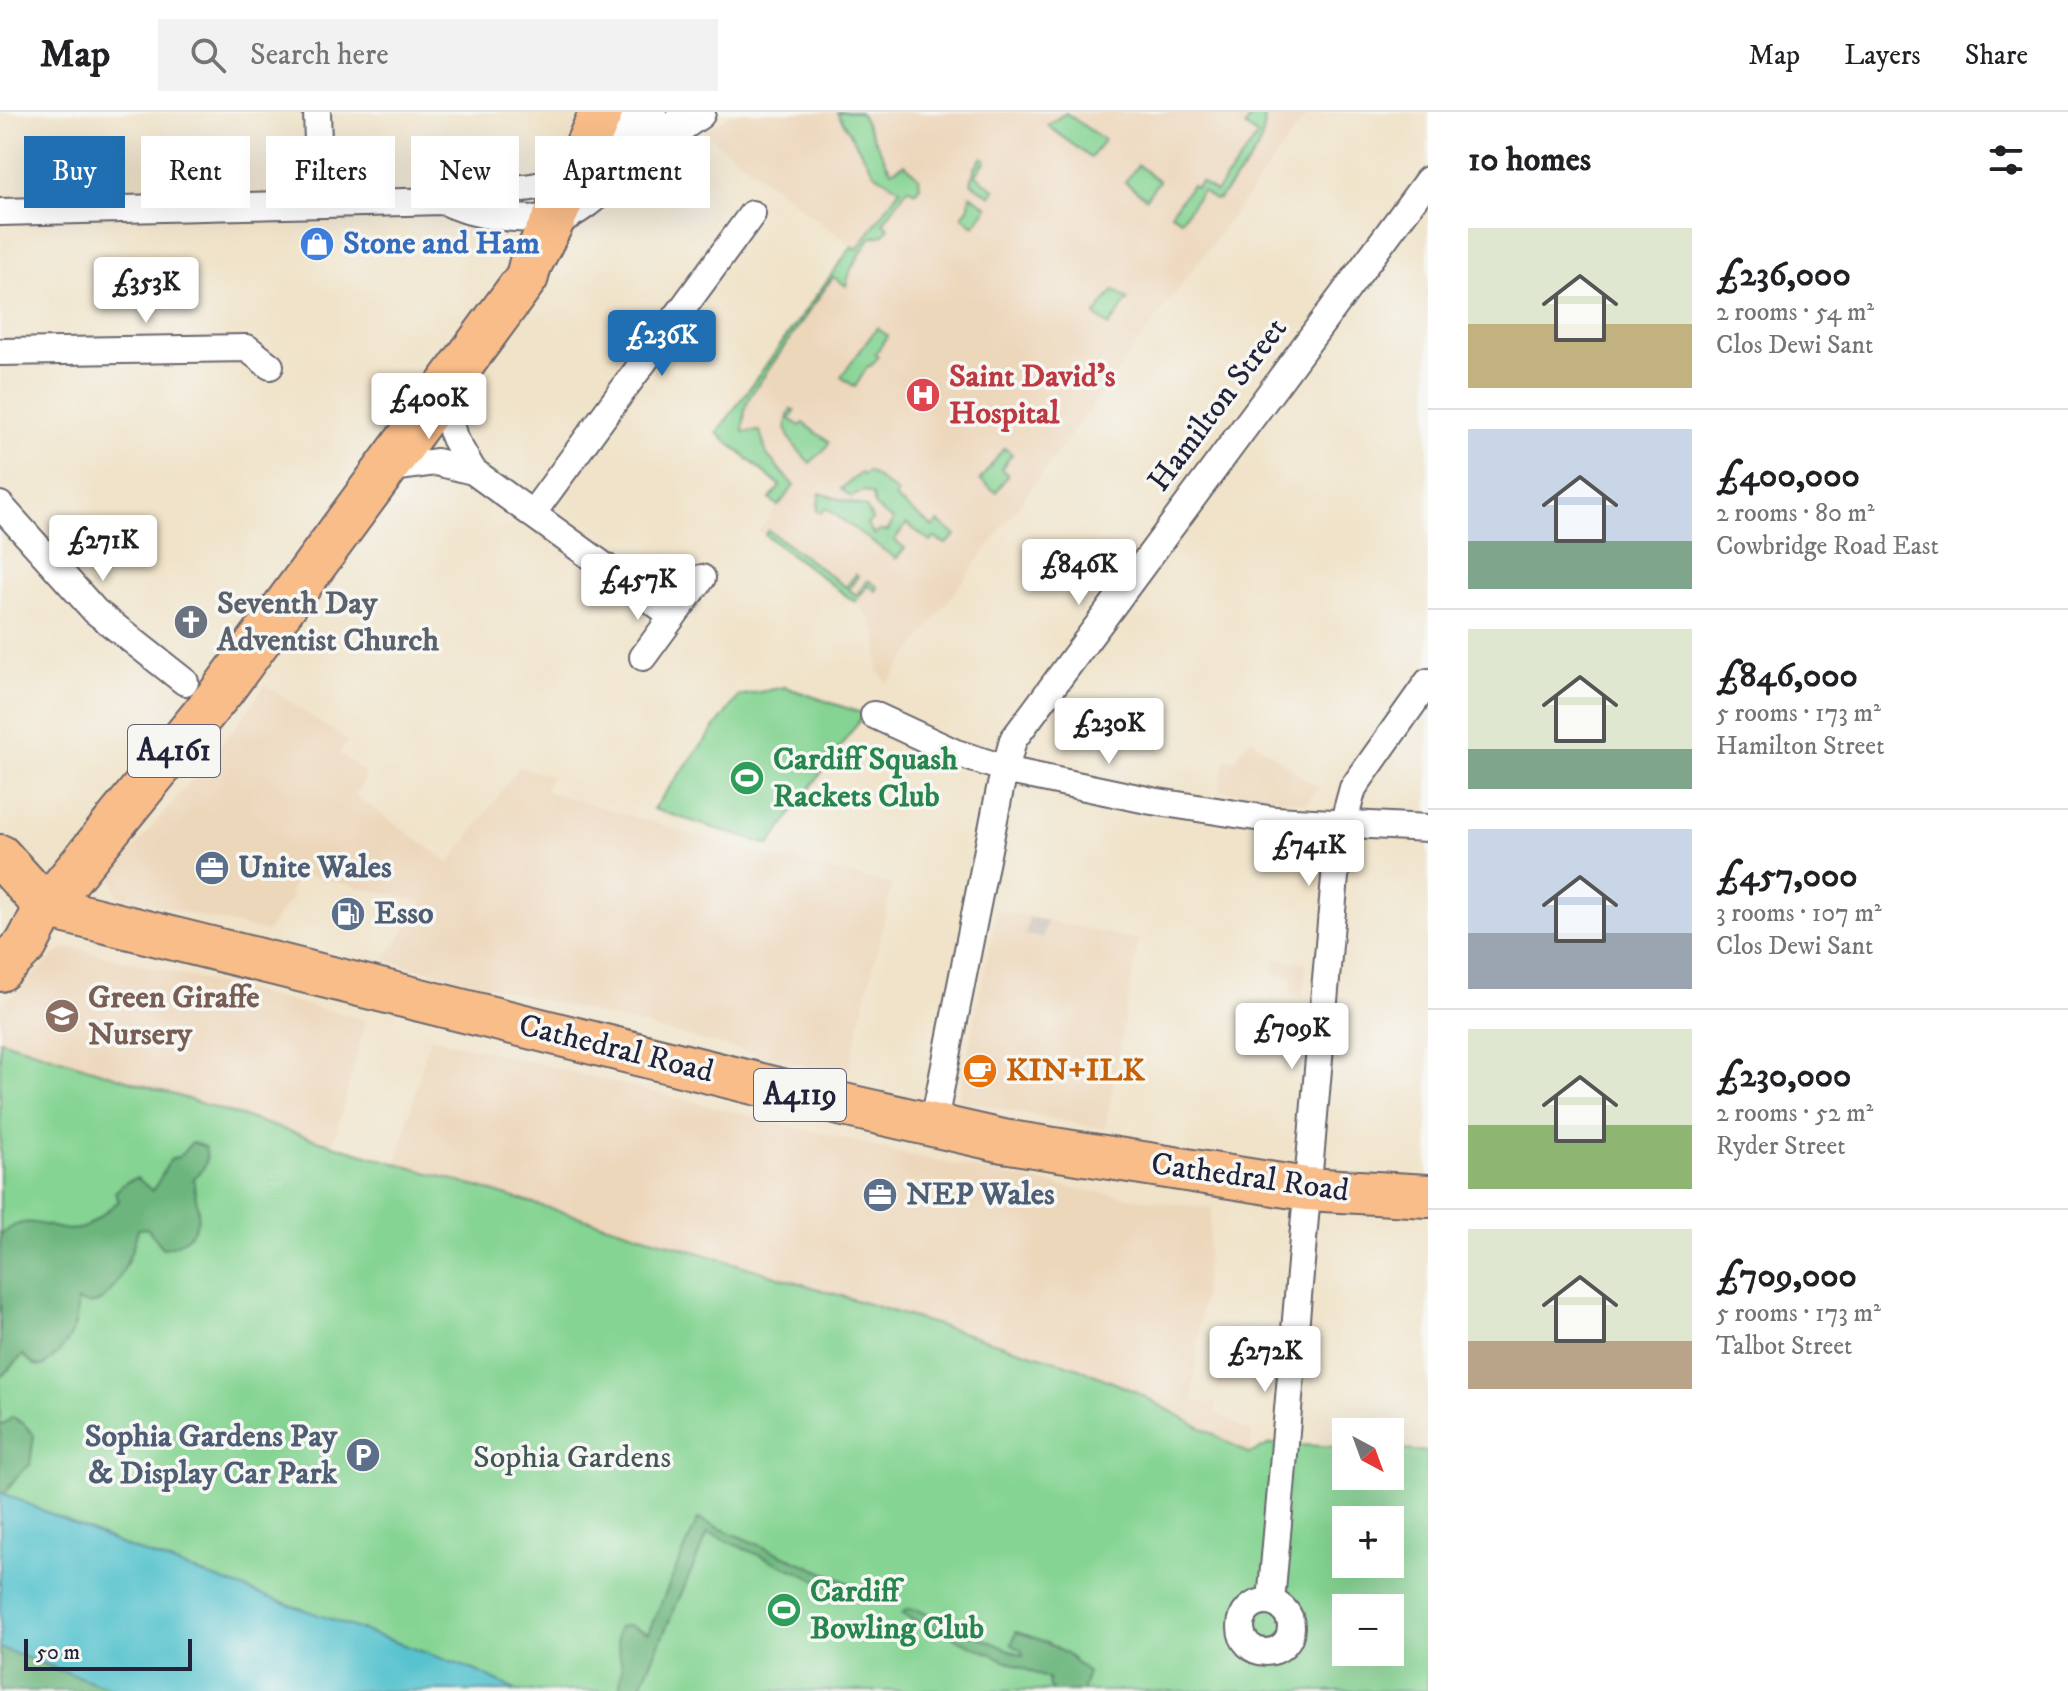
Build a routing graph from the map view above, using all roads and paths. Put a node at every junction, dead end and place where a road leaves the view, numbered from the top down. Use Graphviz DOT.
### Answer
graph roads {
  1 [pos="317,112"];
  2 [pos="698,112"];
  3 [pos="624,116"];
  4 [pos="318,136"];
  5 [pos="592,136"];
  6 [pos="664,136"];
  7 [pos="1428,180"];
  8 [pos="266,205"];
  9 [pos="457,208"];
  10 [pos="563,208"];
  11 [pos="582,208"];
  12 [pos="0,212"];
  13 [pos="752,214"];
  14 [pos="554,219"];
  15 [pos="527,277"];
  16 [pos="0,352"];
  17 [pos="270,366"];
  18 [pos="442,393"];
  19 [pos="387,469"];
  20 [pos="473,471"];
  21 [pos="0,505"];
  22 [pos="532,514"];
  23 [pos="702,578"];
  24 [pos="673,616"];
  25 [pos="643,657"];
  26 [pos="185,682"];
  27 [pos="1428,682"];
  28 [pos="874,715"];
  29 [pos="1005,768"];
  30 [pos="1359,776"];
  31 [pos="1342,825"];
  32 [pos="1384,827"];
  33 [pos="1428,828"];
  34 [pos="0,856"];
  35 [pos="46,907"];
  36 [pos="0,939"];
  37 [pos="0,970"];
  38 [pos="933,1126"];
  39 [pos="1306,1189"];
  40 [pos="1428,1196"];
  41 [pos="1271,1602"];
  1 -- 4 [label="street"];
  2 -- 6 [label="street"];
  3 -- 5 [label="main road, A4161"];
  7 -- 29 [label="street, Hamilton Street"];
  8 -- 12 [label="street"];
  9 -- 14 [label="street"];
  10 -- 14 [label="main road, A4161"];
  11 -- 15 [label="main road, A4161"];
  13 -- 22 [label="street"];
  14 -- 15 [label="main road, A4161"];
  15 -- 18 [label="main road, A4161"];
  16 -- 17 [label="street"];
  18 -- 19 [label="main road, A4161"];
  18 -- 20 [label="street"];
  19 -- 20 [label="street"];
  19 -- 35 [label="main road, A4161"];
  20 -- 22 [label="street"];
  21 -- 26 [label="street"];
  22 -- 24 [label="street"];
  23 -- 24 [label="street"];
  24 -- 25 [label="street"];
  27 -- 30 [label="street"];
  28 -- 29 [label="street"];
  29 -- 31 [label="street"];
  29 -- 38 [label="street, Hamilton Street"];
  30 -- 31 [label="street"];
  30 -- 32 [label="street"];
  31 -- 32 [label="street"];
  31 -- 39 [label="street"];
  32 -- 33 [label="street"];
  34 -- 35 [label="main road"];
  35 -- 36 [label="main road, A4161"];
  35 -- 37 [label="main road, A4161"];
  35 -- 38 [label="main road, Cathedral Road / A4119"];
  38 -- 39 [label="main road, Cathedral Road / A4119"];
  39 -- 40 [label="main road, Cathedral Road / A4119"];
  39 -- 41 [label="street"];
  41 -- 41 [label="street"];
}
